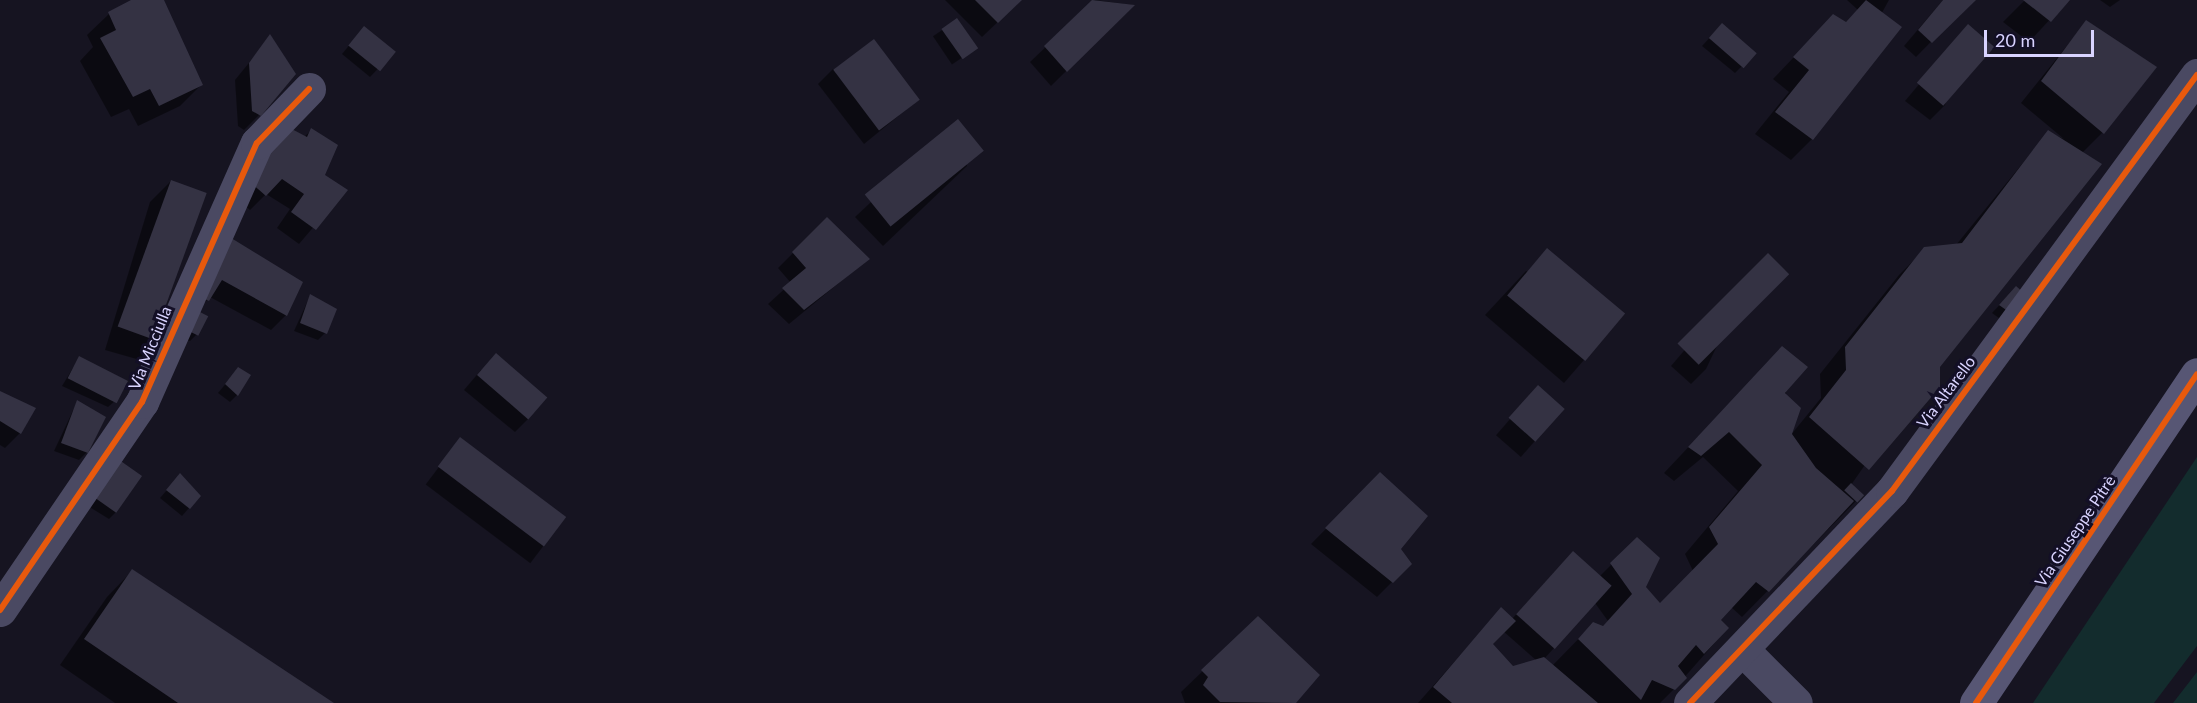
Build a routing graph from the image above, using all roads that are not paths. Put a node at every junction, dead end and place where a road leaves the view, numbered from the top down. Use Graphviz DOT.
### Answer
graph roads {
  1 [pos="2197,75"];
  2 [pos="309,89"];
  3 [pos="2197,374"];
  4 [pos="0,610"];
  5 [pos="1742,649"];
  6 [pos="1690,703"];
  7 [pos="1796,703"];
  8 [pos="1976,703"];
  1 -- 5 [label="street, Via Altarello"];
  2 -- 4 [label="street, Via Micciulla"];
  3 -- 8 [label="street, Via Giuseppe Pitrè"];
  5 -- 6 [label="street, Via Altarello"];
  5 -- 7 [label="street"];
}
